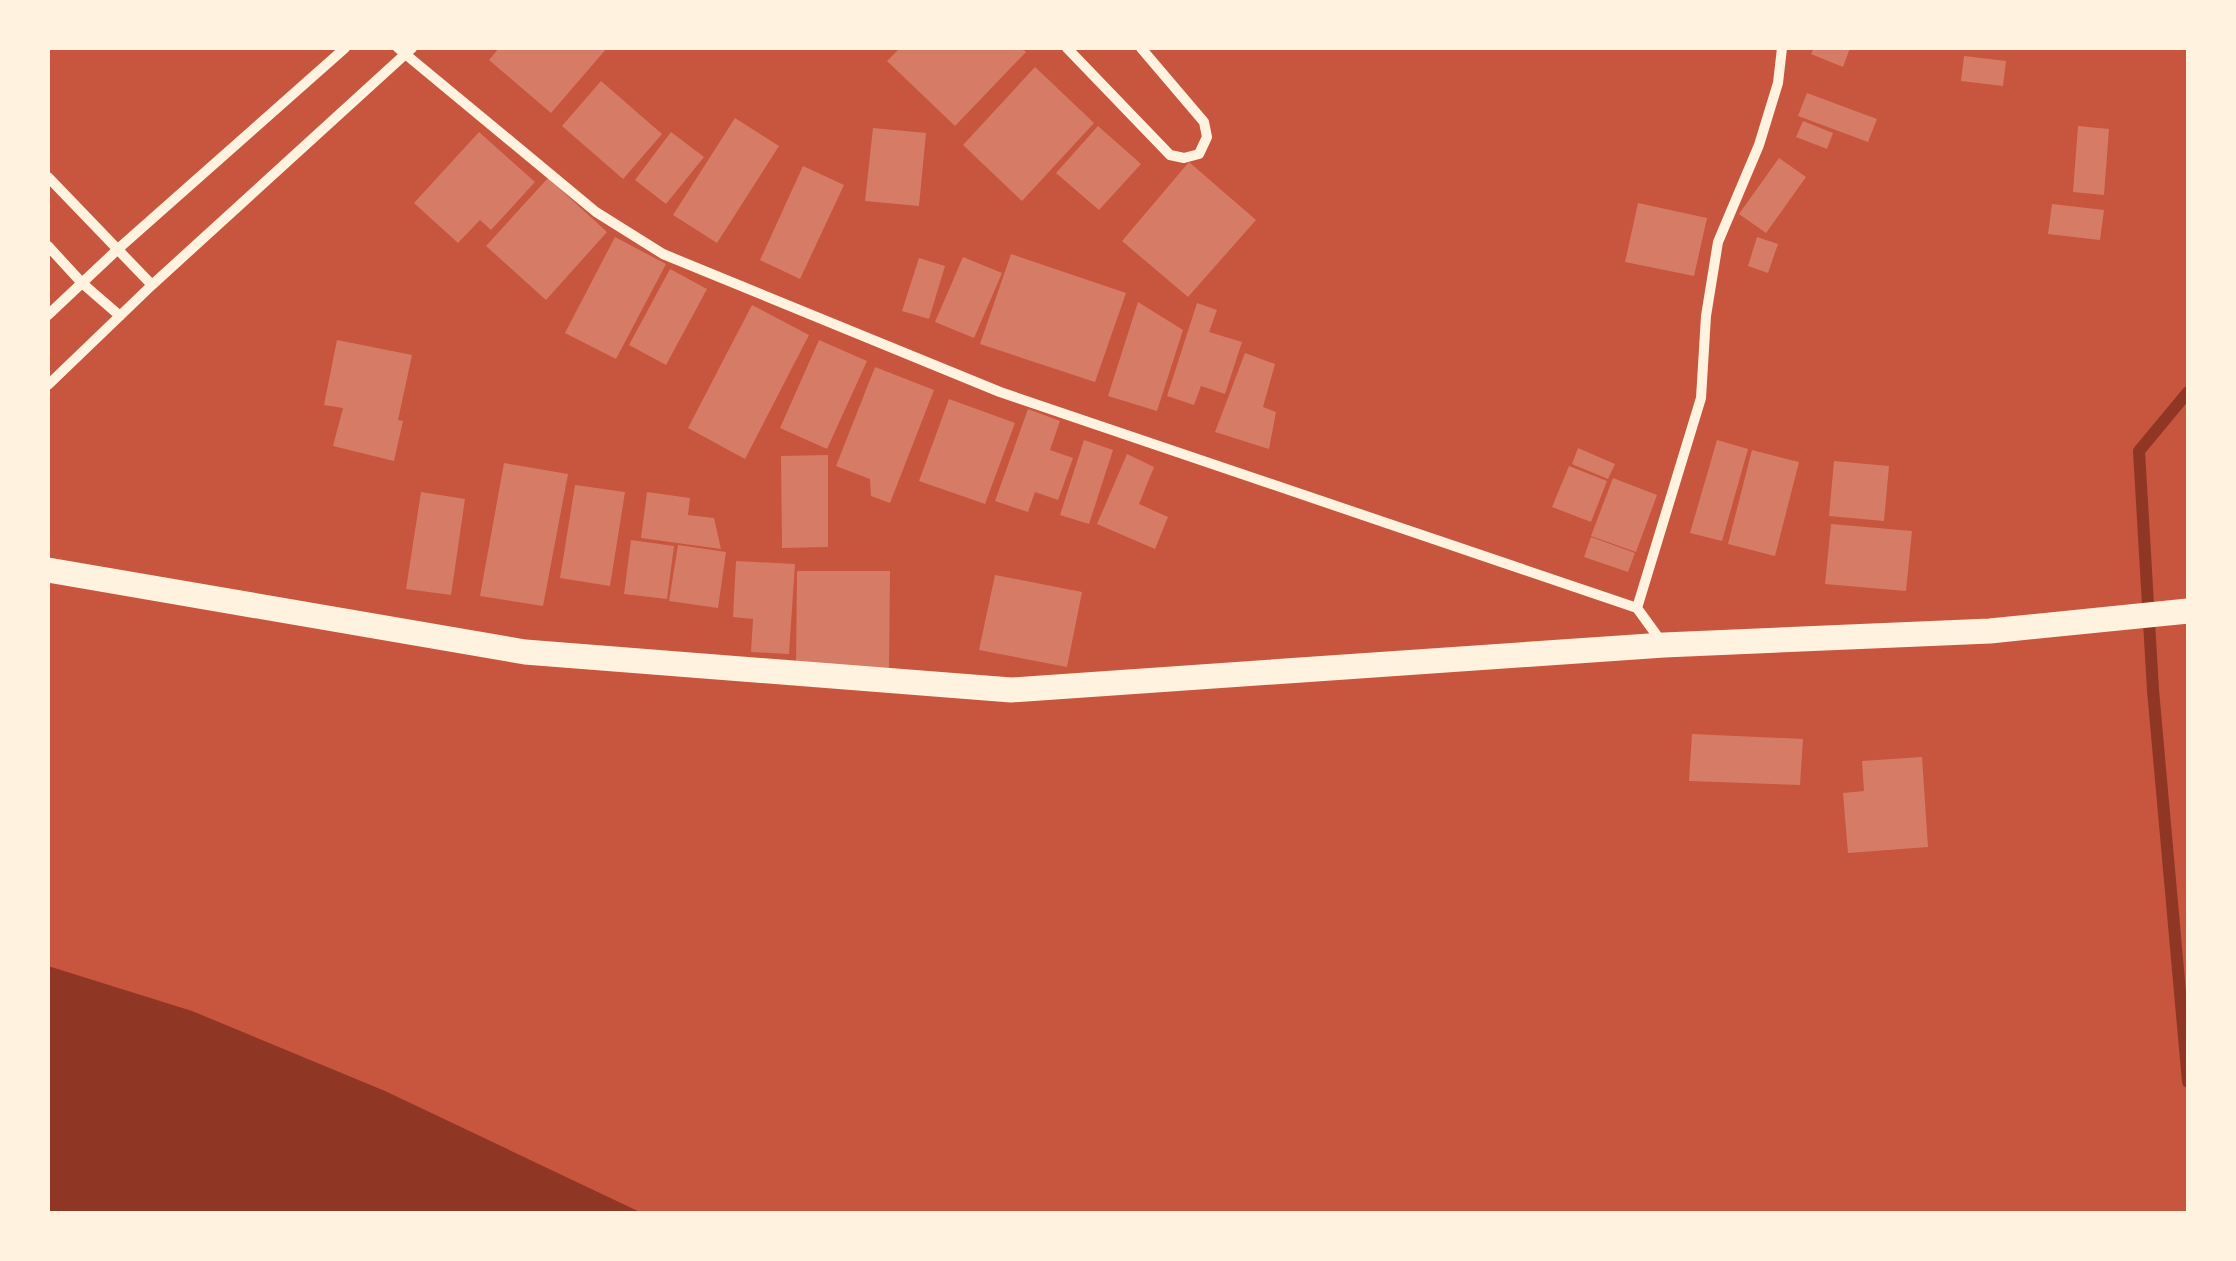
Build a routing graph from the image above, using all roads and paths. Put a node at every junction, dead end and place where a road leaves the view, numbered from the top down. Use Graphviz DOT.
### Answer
graph roads {
  1 [pos="345,48"];
  2 [pos="1067,48"];
  3 [pos="1142,48"];
  4 [pos="1782,48"];
  5 [pos="405,50"];
  6 [pos="48,177"];
  7 [pos="48,246"];
  8 [pos="118,249"];
  9 [pos="82,283"];
  10 [pos="152,285"];
  11 [pos="48,316"];
  12 [pos="120,316"];
  13 [pos="48,385"];
  14 [pos="48,570"];
  15 [pos="1637,608"];
  16 [pos="2185,611"];
  17 [pos="1664,645"];
  1 -- 8 [label="street"];
  2 -- 3 [label="street"];
  4 -- 15 [label="street"];
  5 -- 10 [label="street"];
  5 -- 15 [label="street"];
  6 -- 8 [label="street"];
  7 -- 9 [label="street"];
  8 -- 9 [label="street"];
  8 -- 10 [label="street"];
  9 -- 11 [label="street"];
  9 -- 12 [label="street"];
  10 -- 12 [label="street"];
  12 -- 13 [label="street"];
  14 -- 17 [label="main road"];
  15 -- 17 [label="street"];
  16 -- 17 [label="main road"];
}
